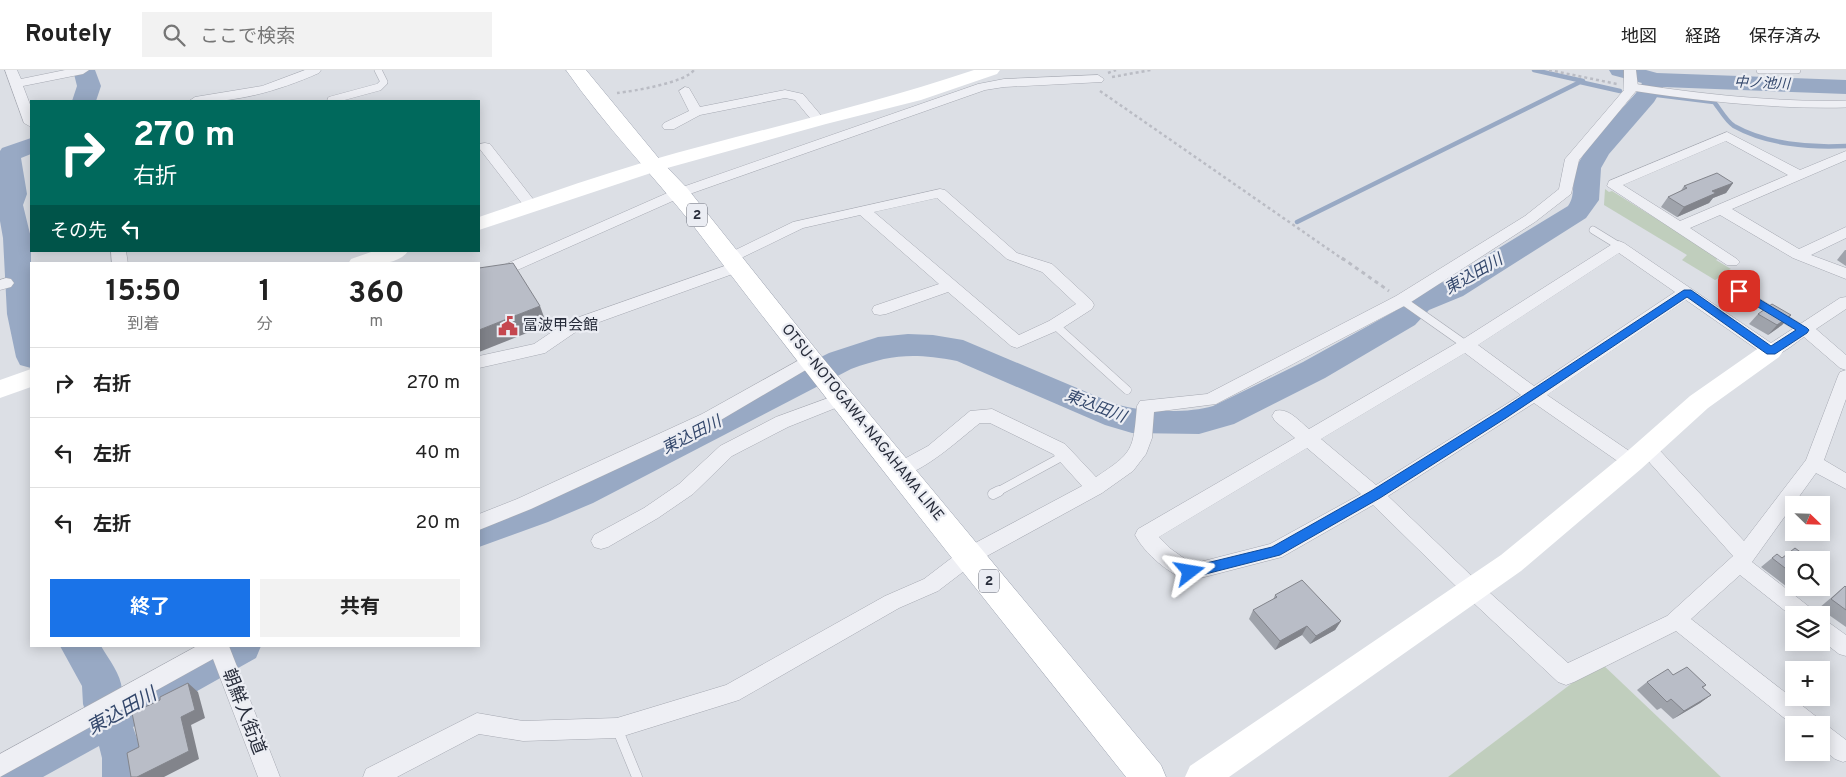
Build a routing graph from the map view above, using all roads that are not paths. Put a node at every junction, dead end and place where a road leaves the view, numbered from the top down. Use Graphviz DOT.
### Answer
graph roads {
  1 [pos="11,70"];
  2 [pos="82,70"];
  3 [pos="315,70"];
  4 [pos="378,70"];
  5 [pos="576,70"];
  6 [pos="991,70"];
  7 [pos="1760,70"];
  8 [pos="1797,70"];
  9 [pos="1098,79"];
  10 [pos="1635,82"];
  11 [pos="16,84"];
  12 [pos="685,91"];
  13 [pos="201,100"];
  14 [pos="331,100"];
  15 [pos="1846,104"];
  16 [pos="696,112"];
  17 [pos="30,120"];
  18 [pos="820,120"];
  19 [pos="670,126"];
  20 [pos="485,147"];
  21 [pos="1846,155"];
  22 [pos="653,166"];
  23 [pos="1799,175"];
  24 [pos="679,193"];
  25 [pos="532,206"];
  26 [pos="1720,209"];
  27 [pos="863,210"];
  28 [pos="480,224"];
  29 [pos="1679,228"];
  30 [pos="1593,230"];
  31 [pos="1846,232"];
  32 [pos="1619,246"];
  33 [pos="1798,255"];
  34 [pos="389,257"];
  35 [pos="368,262"];
  36 [pos="733,262"];
  37 [pos="1732,262"];
  38 [pos="1846,274"];
  39 [pos="1723,281"];
  40 [pos="480,282"];
  41 [pos="950,286"];
  42 [pos="1687,292"];
  43 [pos="1404,301"];
  44 [pos="1846,302"];
  45 [pos="880,310"];
  46 [pos="1055,325"];
  47 [pos="1804,330"];
  48 [pos="1466,345"];
  49 [pos="1771,351"];
  50 [pos="480,362"];
  51 [pos="1846,364"];
  52 [pos="1846,376"];
  53 [pos="824,377"];
  54 [pos="30,378"];
  55 [pos="0,389"];
  56 [pos="1127,390"];
  57 [pos="1534,395"];
  58 [pos="1281,416"];
  59 [pos="1308,439"];
  60 [pos="1065,455"];
  61 [pos="1639,455"];
  62 [pos="1814,463"];
  63 [pos="899,470"];
  64 [pos="1846,482"];
  65 [pos="1095,488"];
  66 [pos="993,494"];
  67 [pos="1375,495"];
  68 [pos="480,522"];
  69 [pos="601,541"];
  70 [pos="969,556"];
  71 [pos="1742,560"];
  72 [pos="1472,589"];
  73 [pos="1795,606"];
  74 [pos="1676,620"];
  75 [pos="1830,635"];
  76 [pos="1846,648"];
  77 [pos="220,652"];
  78 [pos="1799,716"];
  79 [pos="618,728"];
  80 [pos="1830,740"];
  81 [pos="1845,751"];
  82 [pos="0,766"];
  83 [pos="269,777"];
  84 [pos="374,777"];
  85 [pos="637,777"];
  86 [pos="1148,777"];
  87 [pos="1201,777"];
  1 -- 11 [label="street"];
  2 -- 11 [label="street"];
  3 -- 13 [label="street"];
  4 -- 14 [label="lane"];
  5 -- 22 [label="main road, OTSU-NOTOGAWA-NAGAHAMA LINE / 2"];
  6 -- 18 [label="street"];
  7 -- 8 [label="lane"];
  9 -- 24 [label="street"];
  10 -- 15 [label="lane"];
  10 -- 43 [label="street"];
  11 -- 17 [label="street"];
  12 -- 16 [label="street"];
  16 -- 18 [label="street"];
  16 -- 19 [label="street"];
  18 -- 22 [label="street"];
  20 -- 25 [label="street"];
  21 -- 23 [label="street"];
  22 -- 24 [label="main road, OTSU-NOTOGAWA-NAGAHAMA LINE / 2"];
  22 -- 25 [label="street"];
  23 -- 26 [label="street"];
  23 -- 29 [label="street"];
  24 -- 36 [label="main road, OTSU-NOTOGAWA-NAGAHAMA LINE / 2"];
  24 -- 40 [label="street"];
  25 -- 28 [label="street"];
  26 -- 29 [label="street"];
  26 -- 33 [label="street"];
  27 -- 36 [label="street"];
  27 -- 41 [label="street"];
  27 -- 46 [label="street"];
  29 -- 37 [label="street"];
  30 -- 32 [label="lane"];
  31 -- 33 [label="street"];
  32 -- 42 [label="street"];
  32 -- 48 [label="street"];
  33 -- 38 [label="street"];
  34 -- 35 [label="street"];
  36 -- 50 [label="street"];
  36 -- 53 [label="main road, OTSU-NOTOGAWA-NAGAHAMA LINE / 2"];
  39 -- 47 [label="lane"];
  41 -- 45 [label="street"];
  41 -- 46 [label="street"];
  42 -- 49 [label="street"];
  42 -- 57 [label="street"];
  43 -- 48 [label="lane"];
  43 -- 65 [label="street"];
  44 -- 47 [label="street"];
  46 -- 56 [label="lane"];
  47 -- 49 [label="street"];
  47 -- 51 [label="street"];
  48 -- 57 [label="street"];
  48 -- 59 [label="street"];
  49 -- 61 [label="street"];
  52 -- 62 [label="street"];
  53 -- 63 [label="main road, OTSU-NOTOGAWA-NAGAHAMA LINE / 2"];
  53 -- 68 [label="street"];
  53 -- 69 [label="street"];
  54 -- 55 [label="street"];
  57 -- 61 [label="street"];
  57 -- 67 [label="street"];
  58 -- 59 [label="street"];
  59 -- 67 [label="street"];
  59 -- 67 [label="street"];
  60 -- 63 [label="street"];
  60 -- 65 [label="street"];
  60 -- 66 [label="lane"];
  61 -- 71 [label="street"];
  61 -- 72 [label="street"];
  62 -- 64 [label="street"];
  62 -- 71 [label="street"];
  63 -- 70 [label="main road, OTSU-NOTOGAWA-NAGAHAMA LINE / 2"];
  65 -- 70 [label="street"];
  67 -- 72 [label="street"];
  70 -- 79 [label="street"];
  70 -- 86 [label="main road, OTSU-NOTOGAWA-NAGAHAMA LINE / 2"];
  71 -- 73 [label="street"];
  71 -- 74 [label="street"];
  72 -- 74 [label="street"];
  72 -- 87 [label="street"];
  74 -- 78 [label="street"];
  75 -- 76 [label="street"];
  77 -- 82 [label="street"];
  77 -- 83 [label="street, 朝鮮人街道"];
  79 -- 84 [label="street"];
  79 -- 85 [label="lane"];
  80 -- 81 [label="street"];
}
